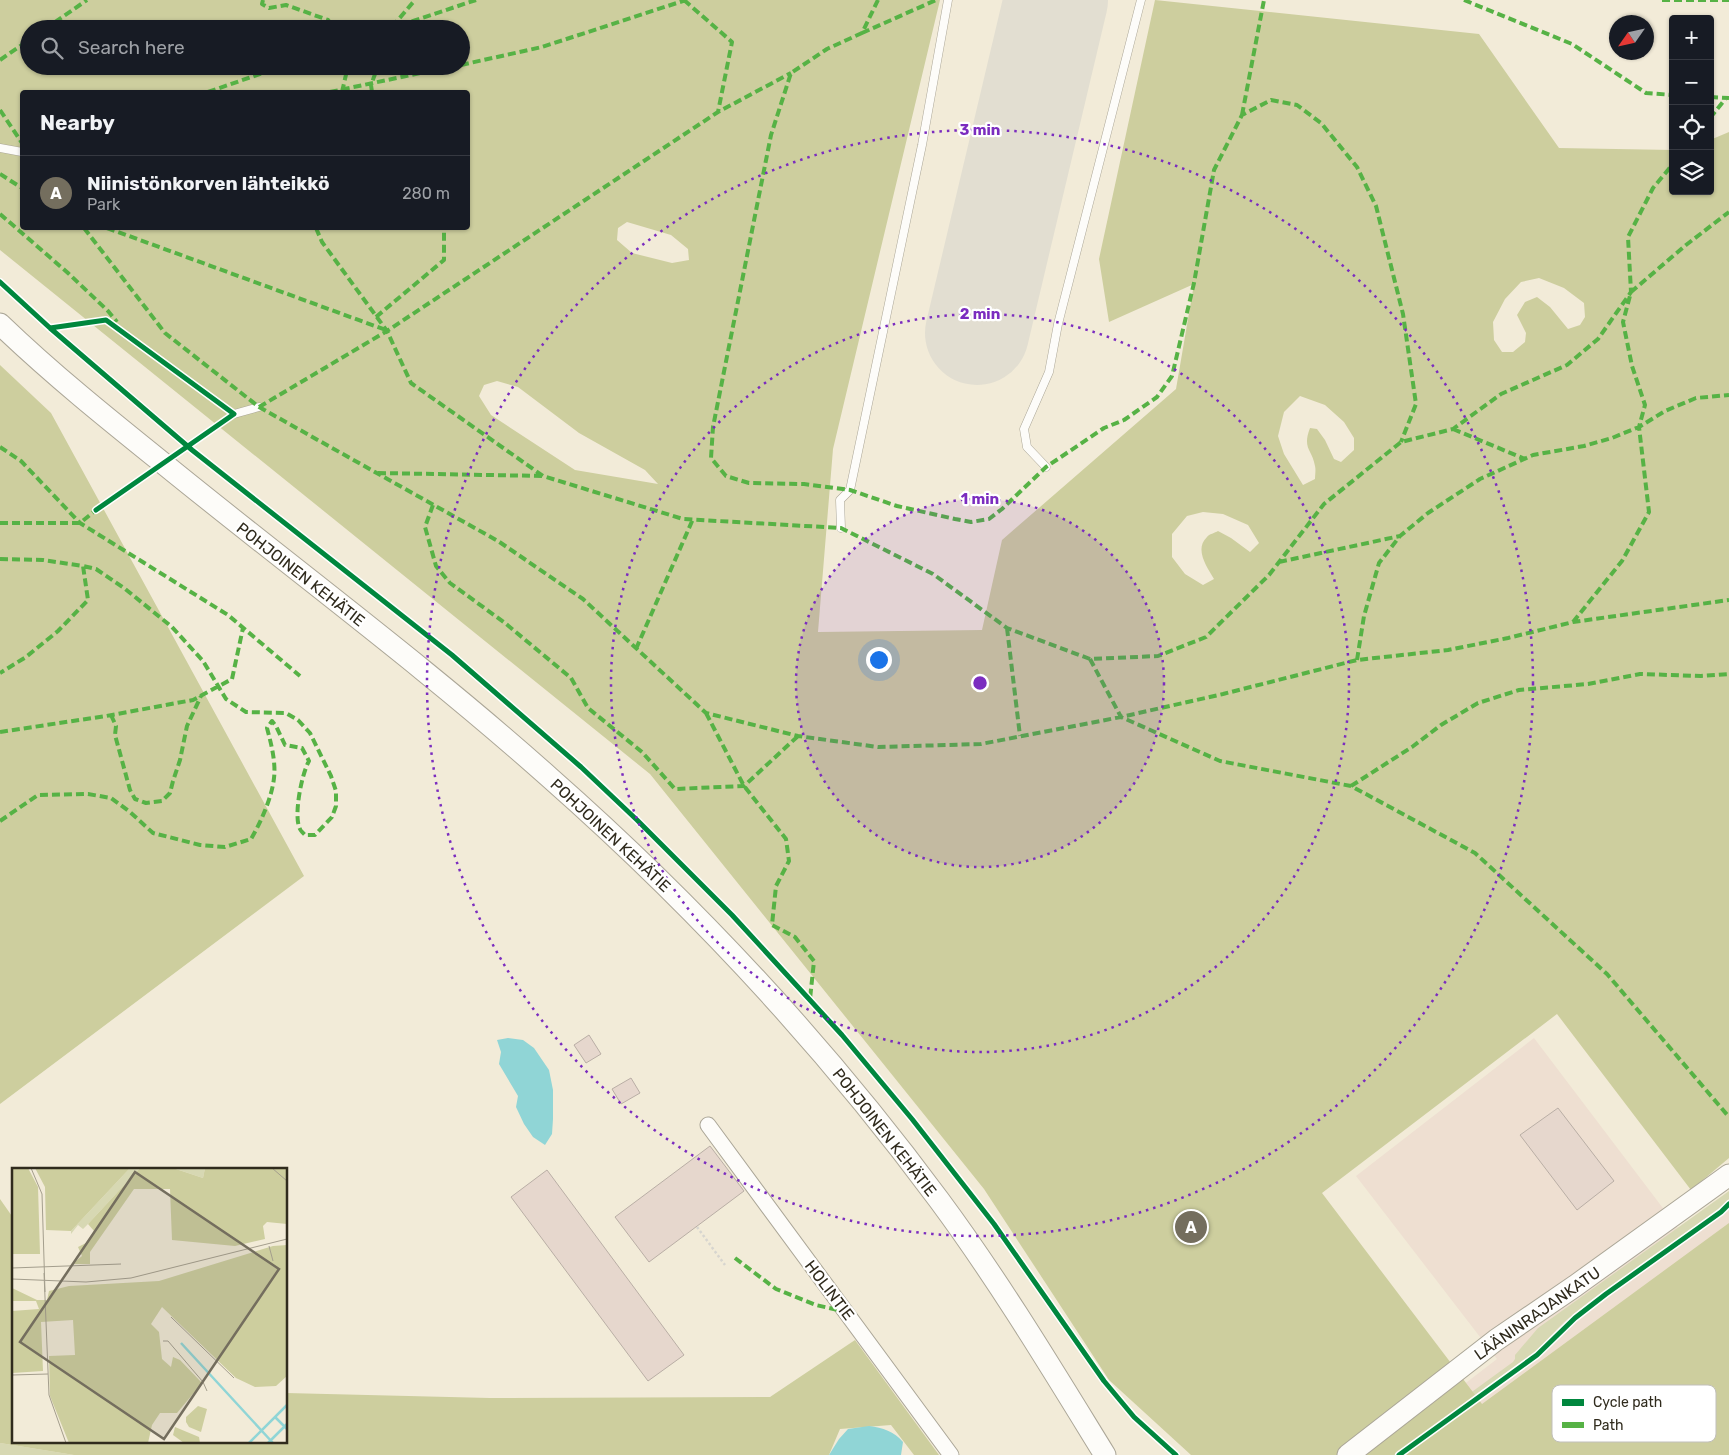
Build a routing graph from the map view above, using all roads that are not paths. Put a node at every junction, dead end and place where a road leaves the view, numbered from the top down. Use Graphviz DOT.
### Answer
graph roads {
  1 [pos="948,0"];
  2 [pos="1140,0"];
  3 [pos="0,148"];
  4 [pos="20,152"];
  5 [pos="0,324"];
  6 [pos="259,407"];
  7 [pos="234,414"];
  8 [pos="1046,466"];
  9 [pos="841,528"];
  10 [pos="708,1126"];
  11 [pos="1729,1175"];
  12 [pos="951,1455"];
  13 [pos="1105,1455"];
  14 [pos="1348,1455"];
  1 -- 9 [label="lane"];
  2 -- 8 [label="lane"];
  3 -- 4 [label="lane"];
  5 -- 13 [label="main road, POHJOINEN KEHÄTIE"];
  6 -- 7 [label="lane"];
  10 -- 12 [label="street, HOLINTIE"];
  11 -- 14 [label="main road, LÄÄNINRAJANKATU"];
}
